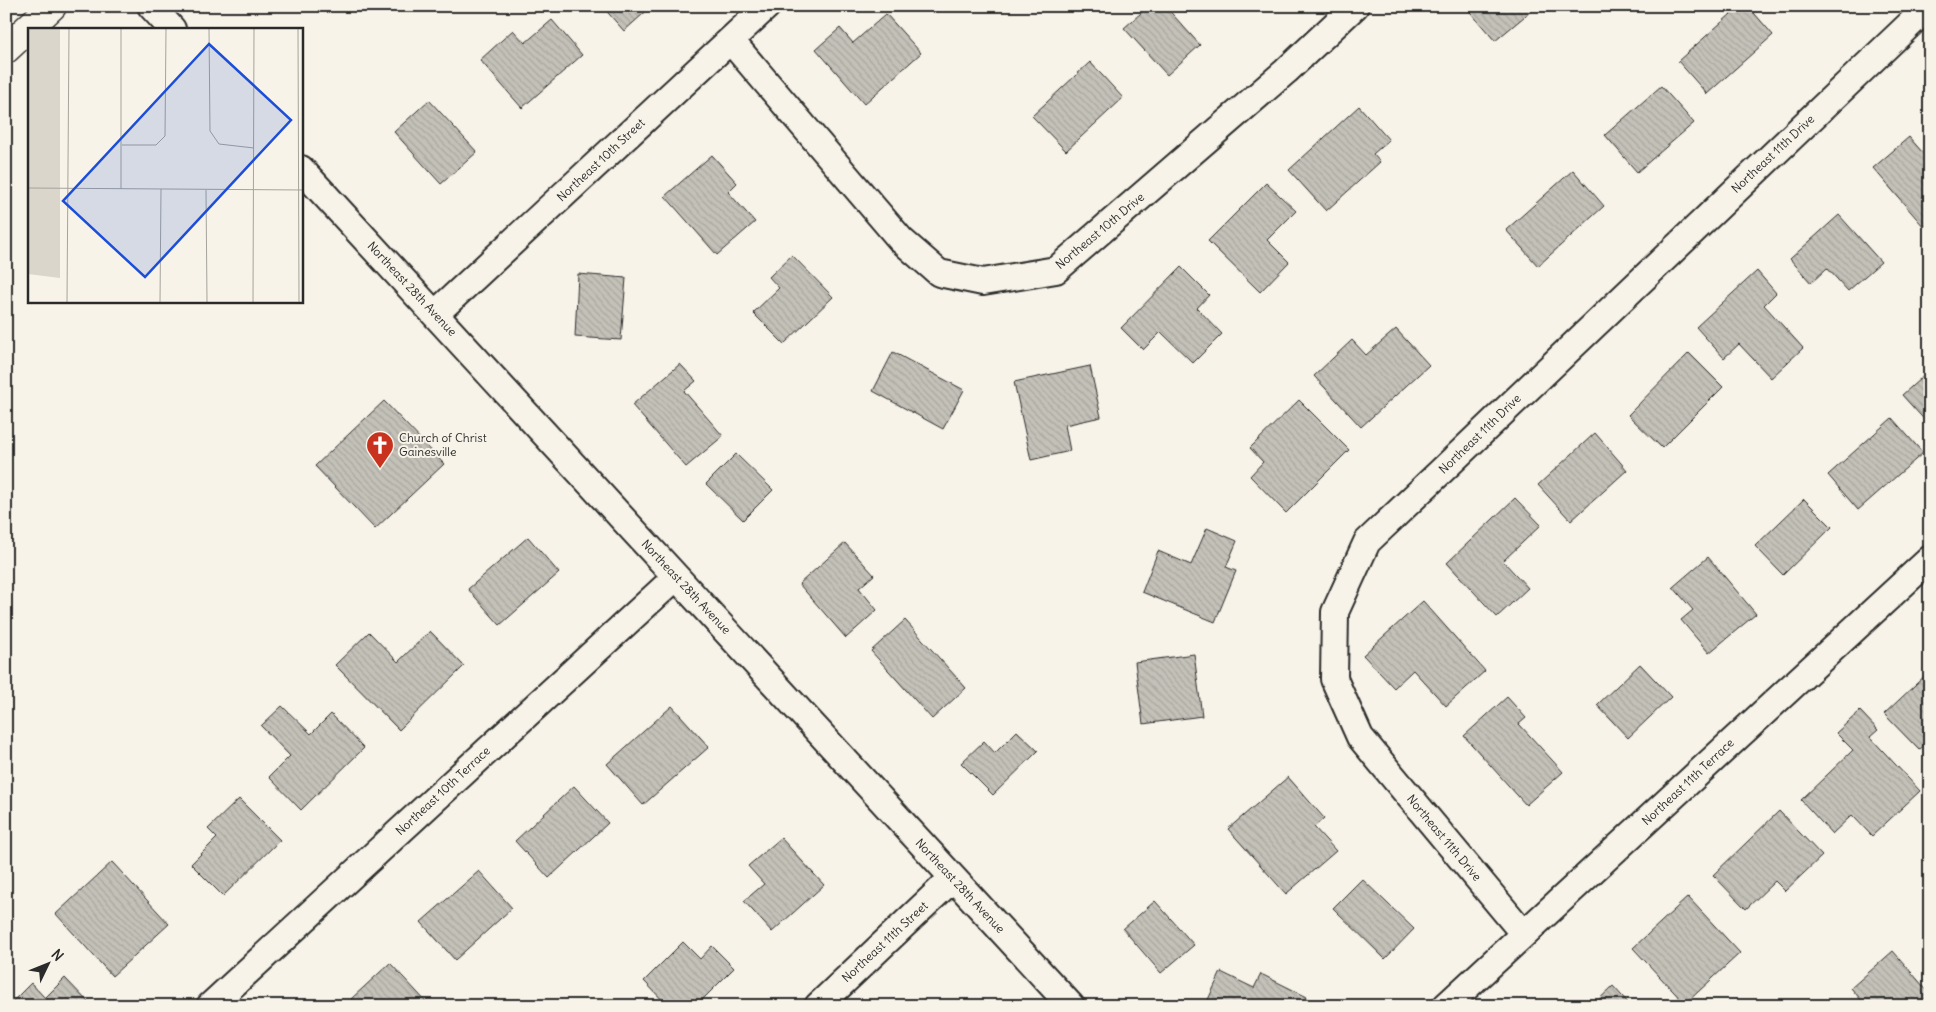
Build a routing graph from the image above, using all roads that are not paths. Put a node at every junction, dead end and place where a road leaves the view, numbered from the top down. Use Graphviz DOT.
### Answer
graph roads {
  1 [pos="52,6"];
  2 [pos="151,6"];
  3 [pos="767,6"];
  4 [pos="1355,6"];
  5 [pos="1929,6"];
  6 [pos="28,28"];
  7 [pos="28,28"];
  8 [pos="171,28"];
  9 [pos="730,41"];
  10 [pos="6,49"];
  11 [pos="302,169"];
  12 [pos="435,314"];
  13 [pos="1930,558"];
  14 [pos="676,576"];
  15 [pos="953,878"];
  16 [pos="1524,934"];
  17 [pos="210,1006"];
  18 [pos="818,1006"];
  19 [pos="1071,1006"];
  20 [pos="1446,1006"];
  1 -- 7 [label="street"];
  2 -- 8 [label="street"];
  3 -- 9 [label="street, Northeast 10th Street"];
  4 -- 9 [label="street, Northeast 10th Drive"];
  5 -- 16 [label="street, Northeast 11th Drive"];
  6 -- 10 [label="street"];
  9 -- 12 [label="street, Northeast 10th Street"];
  11 -- 12 [label="street, Northeast 28th Avenue"];
  12 -- 14 [label="street, Northeast 28th Avenue"];
  13 -- 16 [label="street, Northeast 11th Terrace"];
  14 -- 15 [label="street, Northeast 28th Avenue"];
  14 -- 17 [label="street, Northeast 10th Terrace"];
  15 -- 18 [label="street, Northeast 11th Street"];
  15 -- 19 [label="street, Northeast 28th Avenue"];
  16 -- 20 [label="street, Northeast 11th Terrace"];
}
